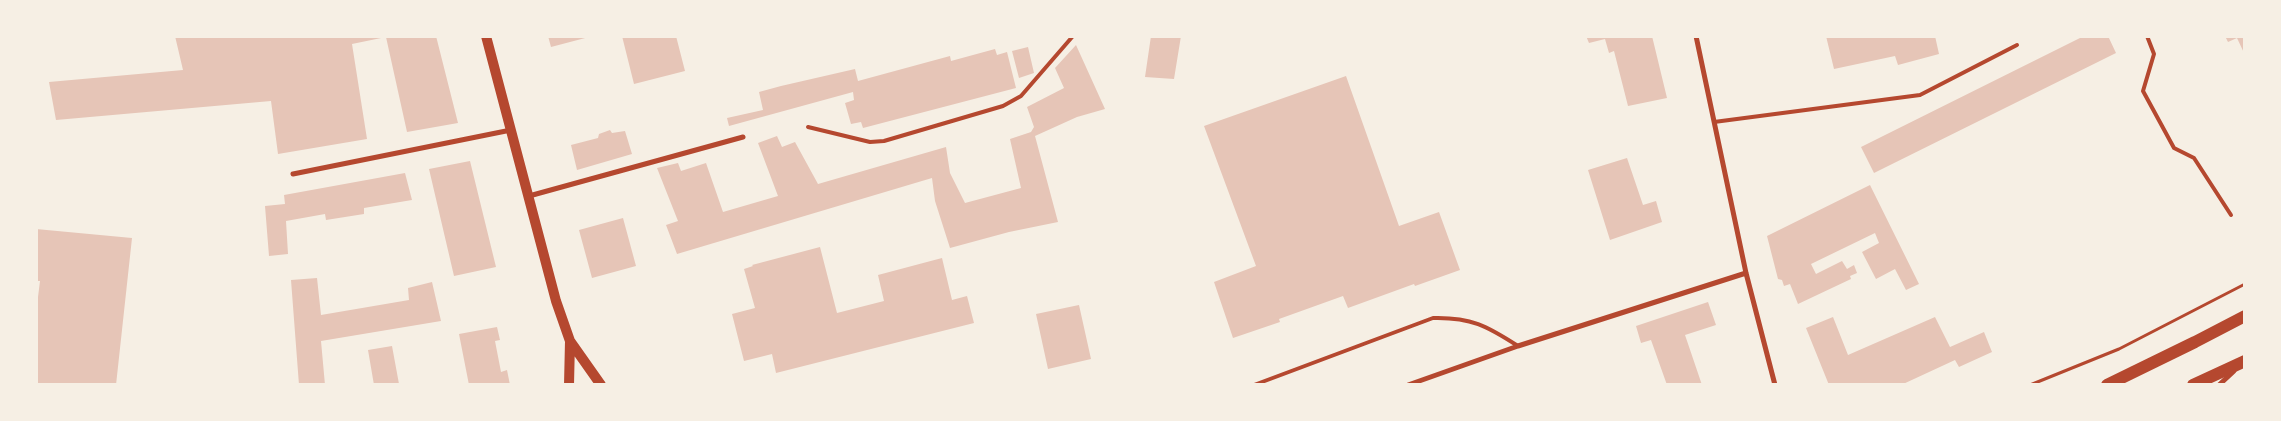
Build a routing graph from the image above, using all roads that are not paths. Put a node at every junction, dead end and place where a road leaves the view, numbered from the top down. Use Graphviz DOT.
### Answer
graph roads {
  1 [pos="486,36"];
  2 [pos="1073,36"];
  3 [pos="1696,36"];
  4 [pos="2147,36"];
  5 [pos="2017,45"];
  6 [pos="1714,122"];
  7 [pos="808,127"];
  8 [pos="511,130"];
  9 [pos="743,137"];
  10 [pos="293,174"];
  11 [pos="529,196"];
  12 [pos="2231,215"];
  13 [pos="1746,273"];
  14 [pos="2245,316"];
  15 [pos="570,341"];
  16 [pos="1518,346"];
  17 [pos="2244,361"];
  18 [pos="569,385"];
  19 [pos="601,385"];
  20 [pos="1254,385"];
  21 [pos="1408,385"];
  22 [pos="1775,385"];
  23 [pos="2107,385"];
  24 [pos="2193,385"];
  25 [pos="2220,385"];
  1 -- 8 [label="main road"];
  2 -- 7 [label="lane"];
  3 -- 6 [label="street"];
  4 -- 12 [label="lane"];
  5 -- 6 [label="lane"];
  6 -- 13 [label="street"];
  8 -- 10 [label="street"];
  8 -- 11 [label="main road"];
  9 -- 11 [label="street"];
  11 -- 15 [label="main road"];
  13 -- 16 [label="street"];
  13 -- 22 [label="street"];
  14 -- 23 [label="main road"];
  15 -- 18 [label="main road"];
  15 -- 19 [label="main road"];
  16 -- 20 [label="lane"];
  16 -- 21 [label="street"];
  17 -- 24 [label="main road"];
  17 -- 25 [label="street"];
}
